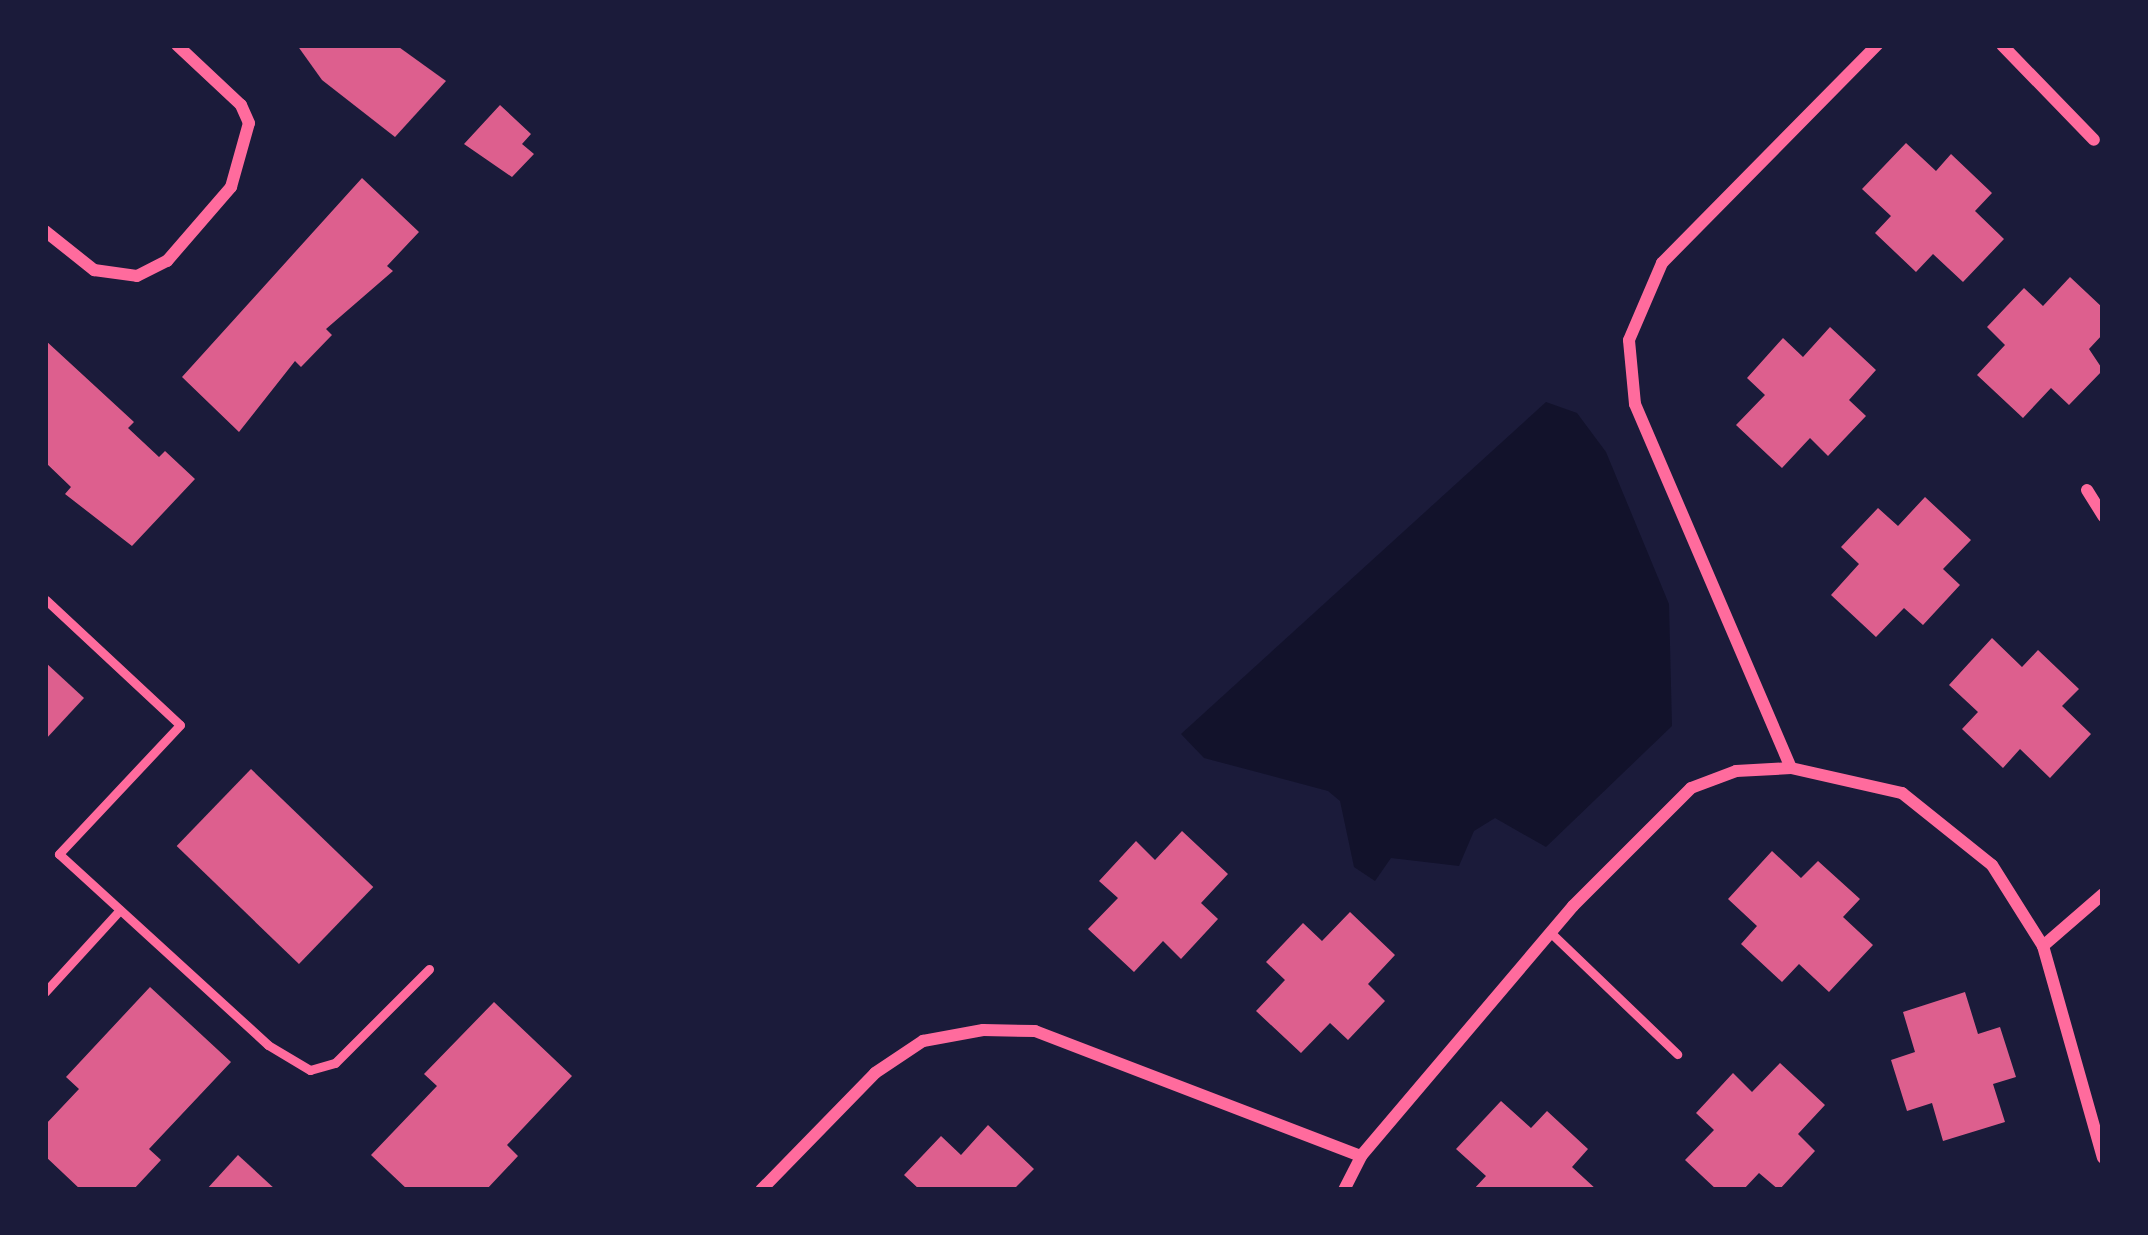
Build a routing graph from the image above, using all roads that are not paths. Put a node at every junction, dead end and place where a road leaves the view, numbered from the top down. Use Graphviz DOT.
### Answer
graph roads {
  1 [pos="177,45"];
  2 [pos="1877,45"];
  3 [pos="2002,45"];
  4 [pos="2094,140"];
  5 [pos="45,231"];
  6 [pos="2087,490"];
  7 [pos="2103,516"];
  8 [pos="46,600"];
  9 [pos="1791,768"];
  10 [pos="2103,894"];
  11 [pos="119,910"];
  12 [pos="1551,933"];
  13 [pos="2043,946"];
  14 [pos="429,968"];
  15 [pos="45,992"];
  16 [pos="1677,1054"];
  17 [pos="1361,1156"];
  18 [pos="2103,1158"];
  19 [pos="761,1190"];
  20 [pos="1344,1190"];
  1 -- 5 [label="street"];
  2 -- 9 [label="street"];
  3 -- 4 [label="street"];
  6 -- 7 [label="street"];
  8 -- 11 [label="lane"];
  9 -- 12 [label="street"];
  9 -- 13 [label="street"];
  10 -- 13 [label="street"];
  11 -- 14 [label="lane"];
  11 -- 15 [label="lane"];
  12 -- 16 [label="lane"];
  12 -- 17 [label="street"];
  13 -- 18 [label="street"];
  17 -- 19 [label="street"];
  17 -- 20 [label="street"];
}
